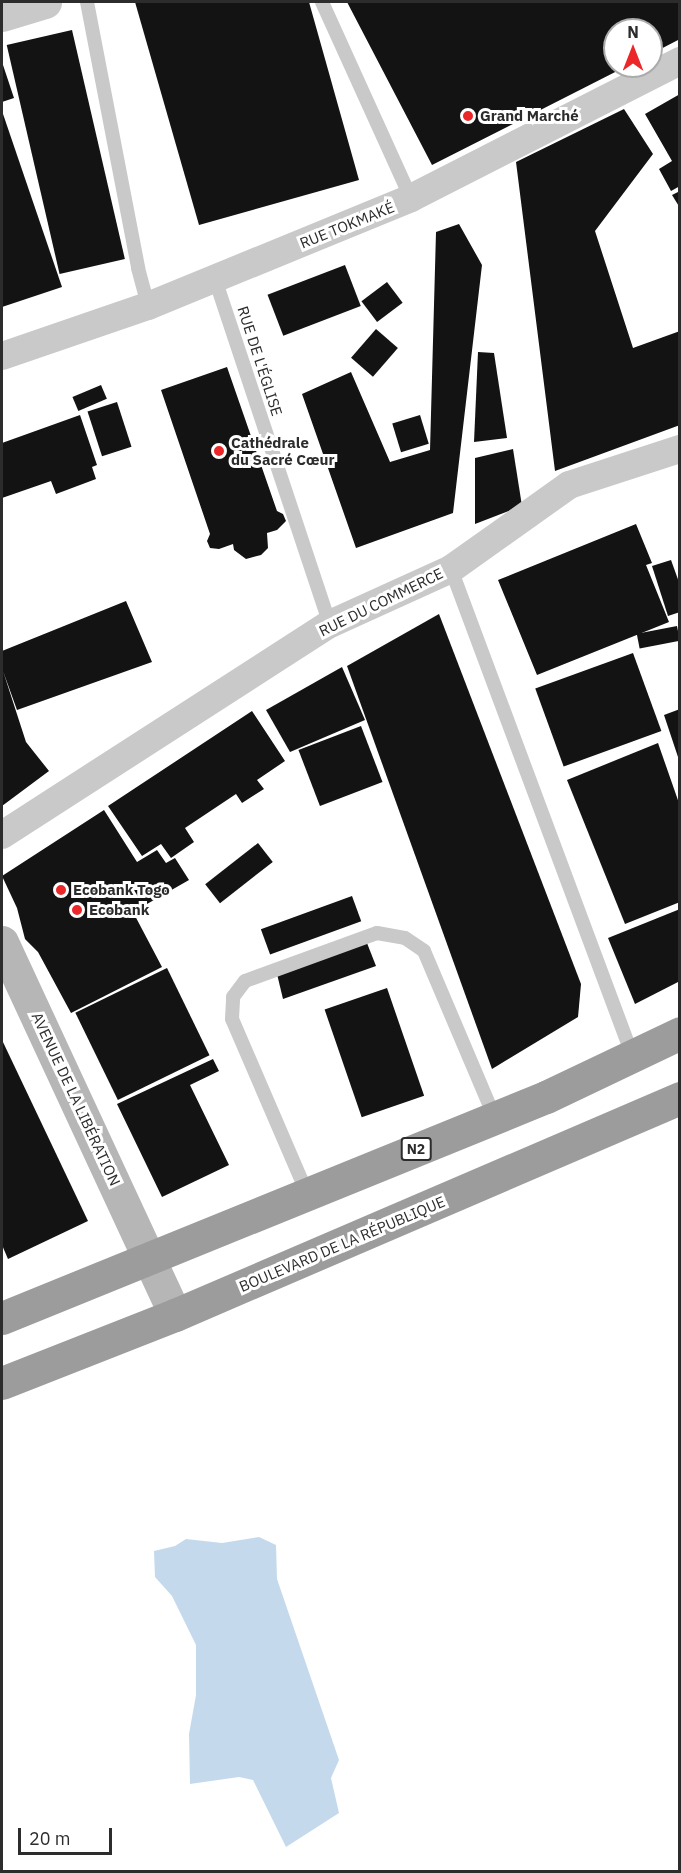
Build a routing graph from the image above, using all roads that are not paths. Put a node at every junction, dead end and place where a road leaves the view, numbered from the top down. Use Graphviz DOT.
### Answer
graph roads {
  1 [pos="45,2"];
  2 [pos="87,2"];
  3 [pos="322,2"];
  4 [pos="2,15"];
  5 [pos="680,61"];
  6 [pos="411,198"];
  7 [pos="214,279"];
  8 [pos="148,306"];
  9 [pos="2,356"];
  10 [pos="680,449"];
  11 [pos="451,569"];
  12 [pos="330,624"];
  13 [pos="2,836"];
  14 [pos="2,942"];
  15 [pos="680,1033"];
  16 [pos="633,1057"];
  17 [pos="680,1098"];
  18 [pos="495,1118"];
  19 [pos="307,1193"];
  20 [pos="150,1257"];
  21 [pos="175,1315"];
  22 [pos="2,1318"];
  23 [pos="2,1383"];
  1 -- 4 [label="street"];
  2 -- 8 [label="lane"];
  3 -- 6 [label="lane"];
  5 -- 6 [label="street, RUE TOKMAKÉ"];
  6 -- 7 [label="street, RUE TOKMAKÉ"];
  7 -- 8 [label="street, RUE TOKMAKÉ"];
  7 -- 12 [label="lane, RUE DE L'ÉGLISE"];
  8 -- 9 [label="street, RUE TOKMAKÉ"];
  10 -- 11 [label="street, RUE DU COMMERCE"];
  11 -- 12 [label="street, RUE DU COMMERCE"];
  11 -- 16 [label="lane"];
  12 -- 13 [label="street, RUE DU COMMERCE"];
  14 -- 20 [label="main road, AVENUE DE LA LIBÉRATION"];
  15 -- 16 [label="highway, N2"];
  16 -- 18 [label="highway, N2"];
  17 -- 21 [label="highway, BOULEVARD DE LA RÉPUBLIQUE"];
  18 -- 19 [label="highway, N2"];
  18 -- 19 [label="lane"];
  19 -- 20 [label="highway, N2"];
  20 -- 21 [label="main road, AVENUE DE LA LIBÉRATION"];
  20 -- 22 [label="highway, N2"];
  21 -- 23 [label="highway, BOULEVARD DE LA RÉPUBLIQUE"];
}
